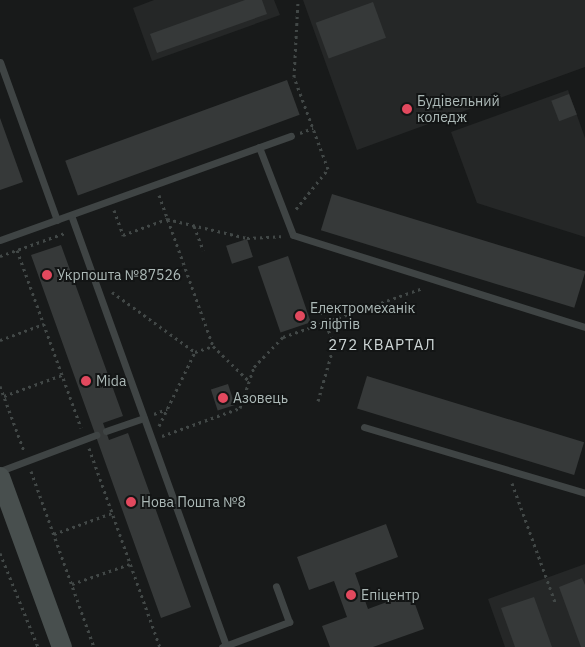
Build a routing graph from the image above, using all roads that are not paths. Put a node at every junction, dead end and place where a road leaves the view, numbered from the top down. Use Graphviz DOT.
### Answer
graph roads {
  1 [pos="0,62"];
  2 [pos="291,136"];
  3 [pos="259,147"];
  4 [pos="71,215"];
  5 [pos="57,220"];
  6 [pos="0,240"];
  7 [pos="585,328"];
  8 [pos="144,418"];
  9 [pos="364,427"];
  10 [pos="106,431"];
  11 [pos="96,435"];
  12 [pos="0,471"];
  13 [pos="0,478"];
  14 [pos="585,493"];
  15 [pos="276,586"];
  16 [pos="224,646"];
  17 [pos="62,647"];
  1 -- 5 [label="lane"];
  2 -- 3 [label="lane"];
  3 -- 4 [label="lane"];
  3 -- 7 [label="lane"];
  4 -- 5 [label="lane"];
  4 -- 8 [label="lane"];
  5 -- 6 [label="lane"];
  8 -- 10 [label="lane"];
  8 -- 16 [label="lane"];
  9 -- 14 [label="lane"];
  11 -- 12 [label="lane"];
  13 -- 17 [label="street"];
  15 -- 16 [label="lane"];
}
